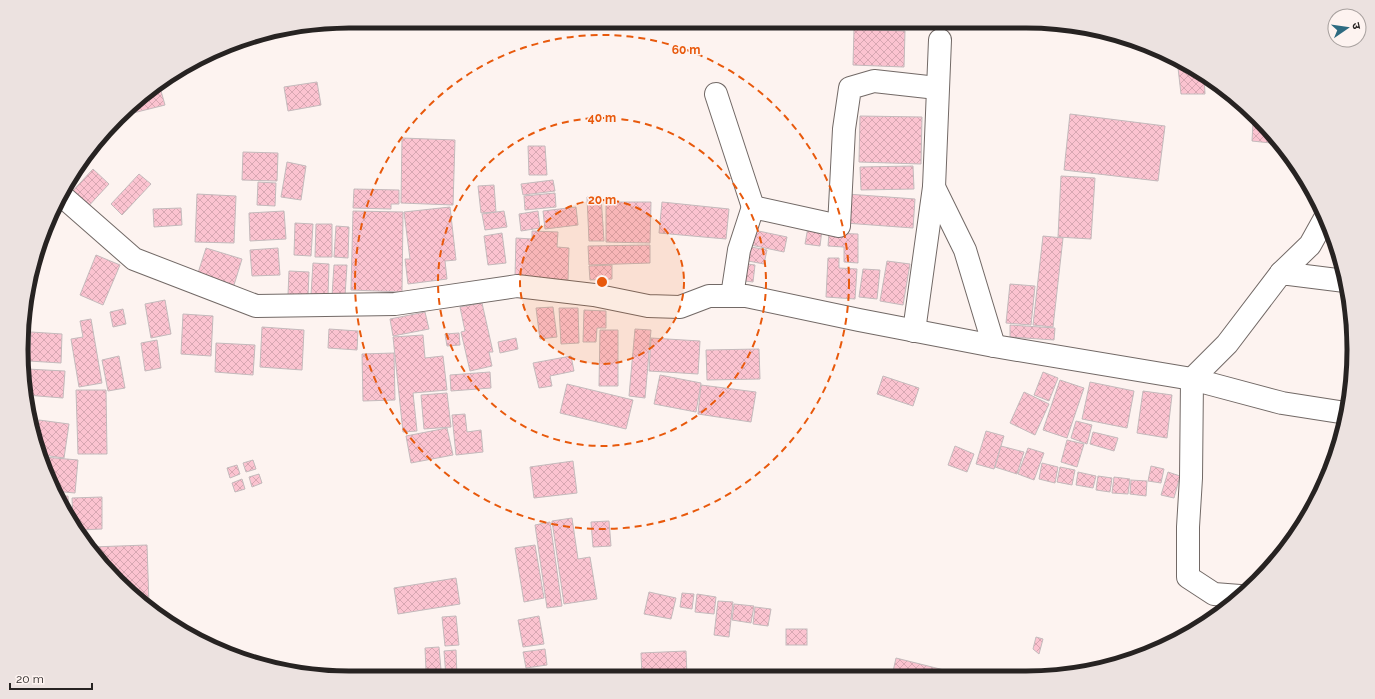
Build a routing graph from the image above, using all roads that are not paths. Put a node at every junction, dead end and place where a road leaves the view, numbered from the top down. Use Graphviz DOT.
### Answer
graph roads {
  1 [pos="940,40"];
  2 [pos="937,88"];
  3 [pos="716,94"];
  4 [pos="934,187"];
  5 [pos="65,199"];
  6 [pos="753,208"];
  7 [pos="1322,224"];
  8 [pos="1281,273"];
  9 [pos="1339,280"];
  10 [pos="732,296"];
  11 [pos="914,331"];
  12 [pos="994,346"];
  13 [pos="1192,379"];
  14 [pos="1341,412"];
  15 [pos="1232,595"];
  1 -- 2 [label="street"];
  2 -- 4 [label="street"];
  2 -- 6 [label="street"];
  3 -- 6 [label="street"];
  4 -- 11 [label="street"];
  4 -- 12 [label="street"];
  5 -- 10 [label="street"];
  6 -- 10 [label="street"];
  7 -- 8 [label="street"];
  8 -- 9 [label="street"];
  8 -- 13 [label="street"];
  10 -- 11 [label="street"];
  11 -- 12 [label="street"];
  12 -- 13 [label="street"];
  13 -- 14 [label="street"];
  13 -- 15 [label="street"];
}
